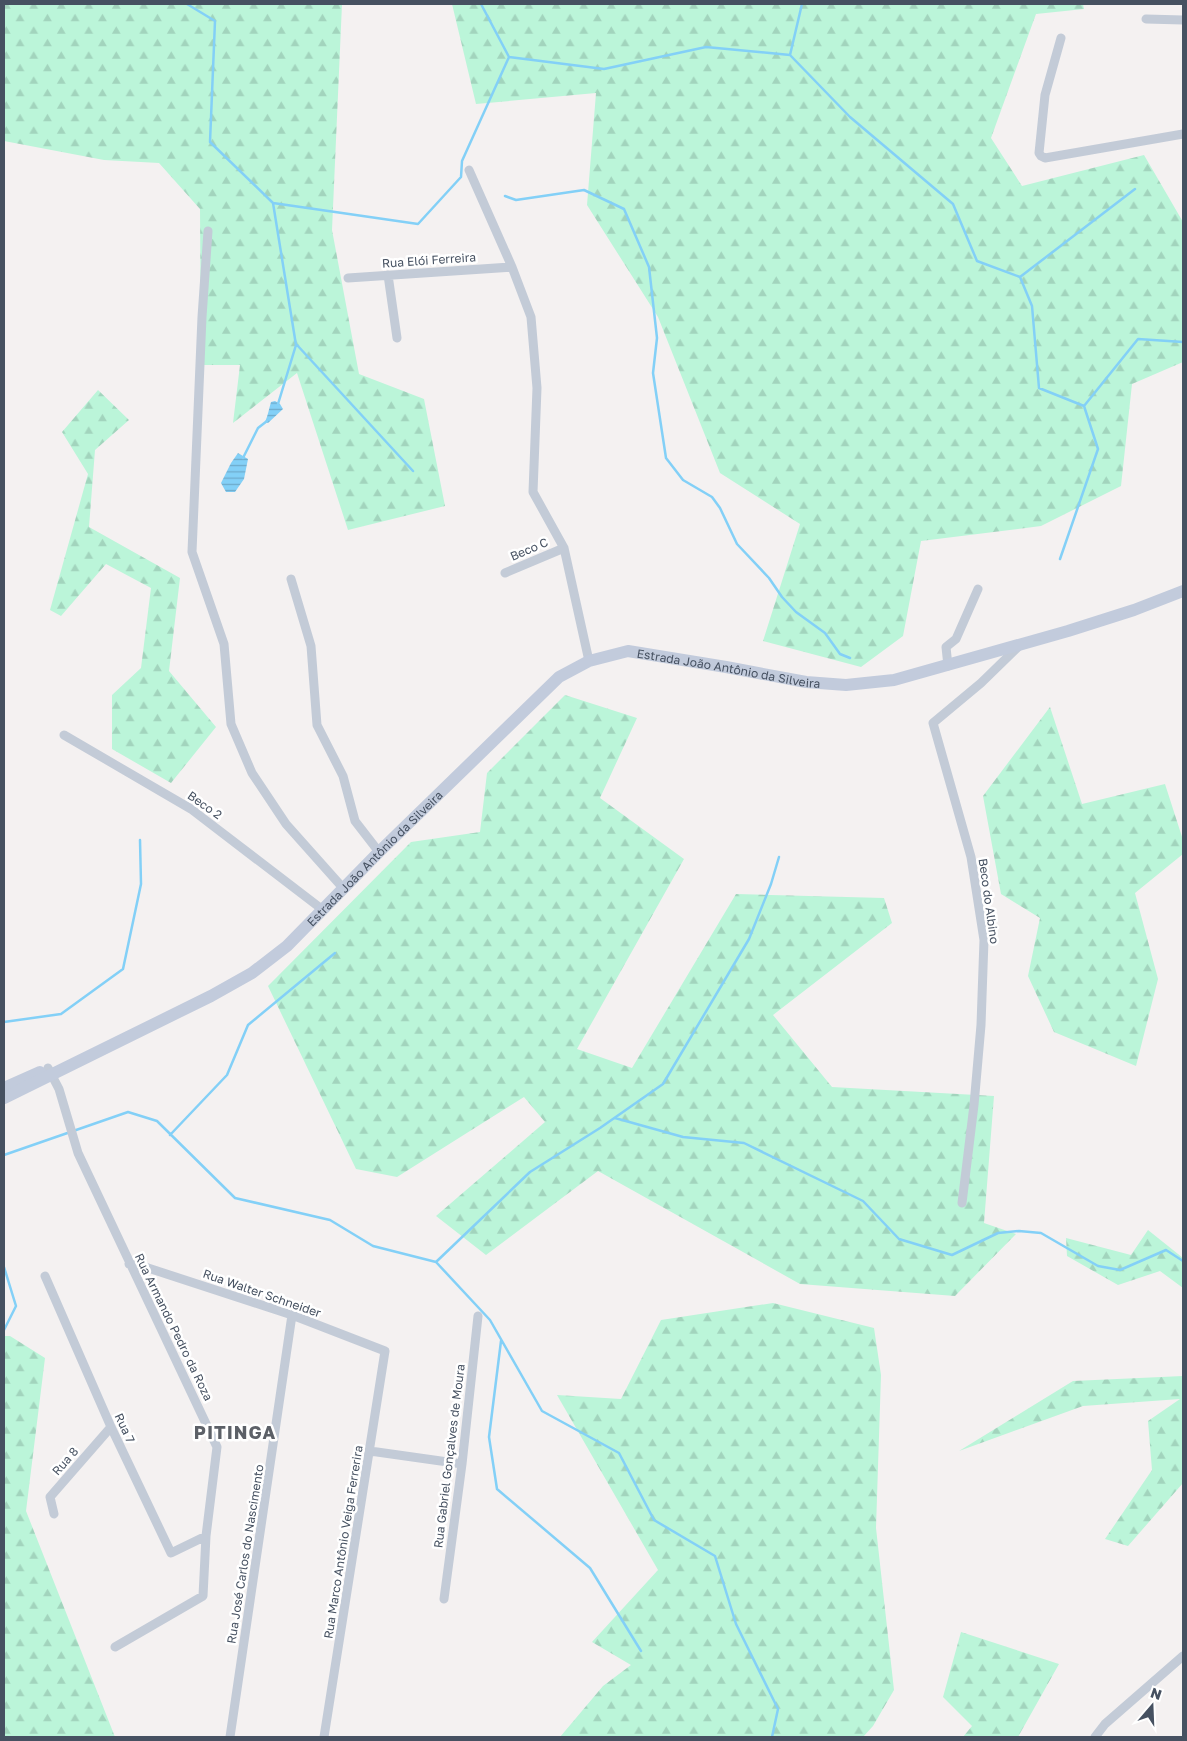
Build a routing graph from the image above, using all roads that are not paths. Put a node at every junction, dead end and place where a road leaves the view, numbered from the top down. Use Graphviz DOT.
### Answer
graph roads {
  1 [pos="1146,18"];
  2 [pos="1183,20"];
  3 [pos="1061,38"];
  4 [pos="1183,134"];
  5 [pos="469,170"];
  6 [pos="208,231"];
  7 [pos="512,267"];
  8 [pos="388,275"];
  9 [pos="348,278"];
  10 [pos="397,338"];
  11 [pos="564,548"];
  12 [pos="505,573"];
  13 [pos="291,579"];
  14 [pos="978,590"];
  15 [pos="1183,591"];
  16 [pos="1019,646"];
  17 [pos="589,661"];
  18 [pos="948,666"];
  19 [pos="64,735"];
  20 [pos="379,852"];
  21 [pos="343,888"];
  22 [pos="323,910"];
  23 [pos="50,1072"];
  24 [pos="4,1088"];
  25 [pos="4,1098"];
  26 [pos="962,1203"];
  27 [pos="130,1264"];
  28 [pos="45,1276"];
  29 [pos="292,1315"];
  30 [pos="478,1316"];
  31 [pos="385,1351"];
  32 [pos="111,1427"];
  33 [pos="370,1452"];
  34 [pos="462,1464"];
  35 [pos="54,1514"];
  36 [pos="206,1536"];
  37 [pos="444,1599"];
  38 [pos="114,1647"];
  39 [pos="1183,1656"];
  40 [pos="230,1737"];
  41 [pos="324,1737"];
  42 [pos="1094,1737"];
  1 -- 2 [label="street"];
  3 -- 4 [label="street"];
  5 -- 7 [label="street"];
  6 -- 21 [label="street"];
  7 -- 8 [label="street, Rua Elói Ferreira"];
  7 -- 11 [label="street"];
  8 -- 9 [label="street, Rua Elói Ferreira"];
  8 -- 10 [label="street"];
  11 -- 12 [label="street, Beco C"];
  11 -- 17 [label="street"];
  13 -- 20 [label="street"];
  14 -- 18 [label="street"];
  15 -- 16 [label="main road, Estrada João Antônio da Silveira"];
  16 -- 18 [label="main road, Estrada João Antônio da Silveira"];
  16 -- 26 [label="street, Beco do Albino"];
  17 -- 18 [label="main road, Estrada João Antônio da Silveira"];
  17 -- 20 [label="main road, Estrada João Antônio da Silveira"];
  19 -- 22 [label="street, Beco 2"];
  20 -- 21 [label="main road, Estrada João Antônio da Silveira"];
  21 -- 22 [label="main road, Estrada João Antônio da Silveira"];
  22 -- 23 [label="main road, Estrada João Antônio da Silveira"];
  23 -- 24 [label="main road, Estrada João Antônio da Silveira"];
  23 -- 25 [label="main road, Estrada João Antônio da Silveira"];
  23 -- 27 [label="street, Rua Armando Pedro da Roza"];
  27 -- 29 [label="street, Rua Walter Schneider"];
  27 -- 36 [label="street, Rua Armando Pedro da Roza"];
  28 -- 32 [label="street, Rua 7"];
  29 -- 31 [label="street, Rua Walter Schneider"];
  29 -- 40 [label="street, Rua José Carlos do Nascimento"];
  30 -- 34 [label="street, Rua Gabriel Gonçalves de Moura"];
  31 -- 33 [label="street, Rua Marco Antônio Veiga Ferrerira"];
  32 -- 35 [label="street, Rua 8"];
  32 -- 36 [label="street, Rua 7"];
  33 -- 34 [label="street"];
  33 -- 41 [label="street, Rua Marco Antônio Veiga Ferrerira"];
  34 -- 37 [label="street, Rua Gabriel Gonçalves de Moura"];
  36 -- 38 [label="street, Rua Armando Pedro da Roza"];
  39 -- 42 [label="street"];
}
